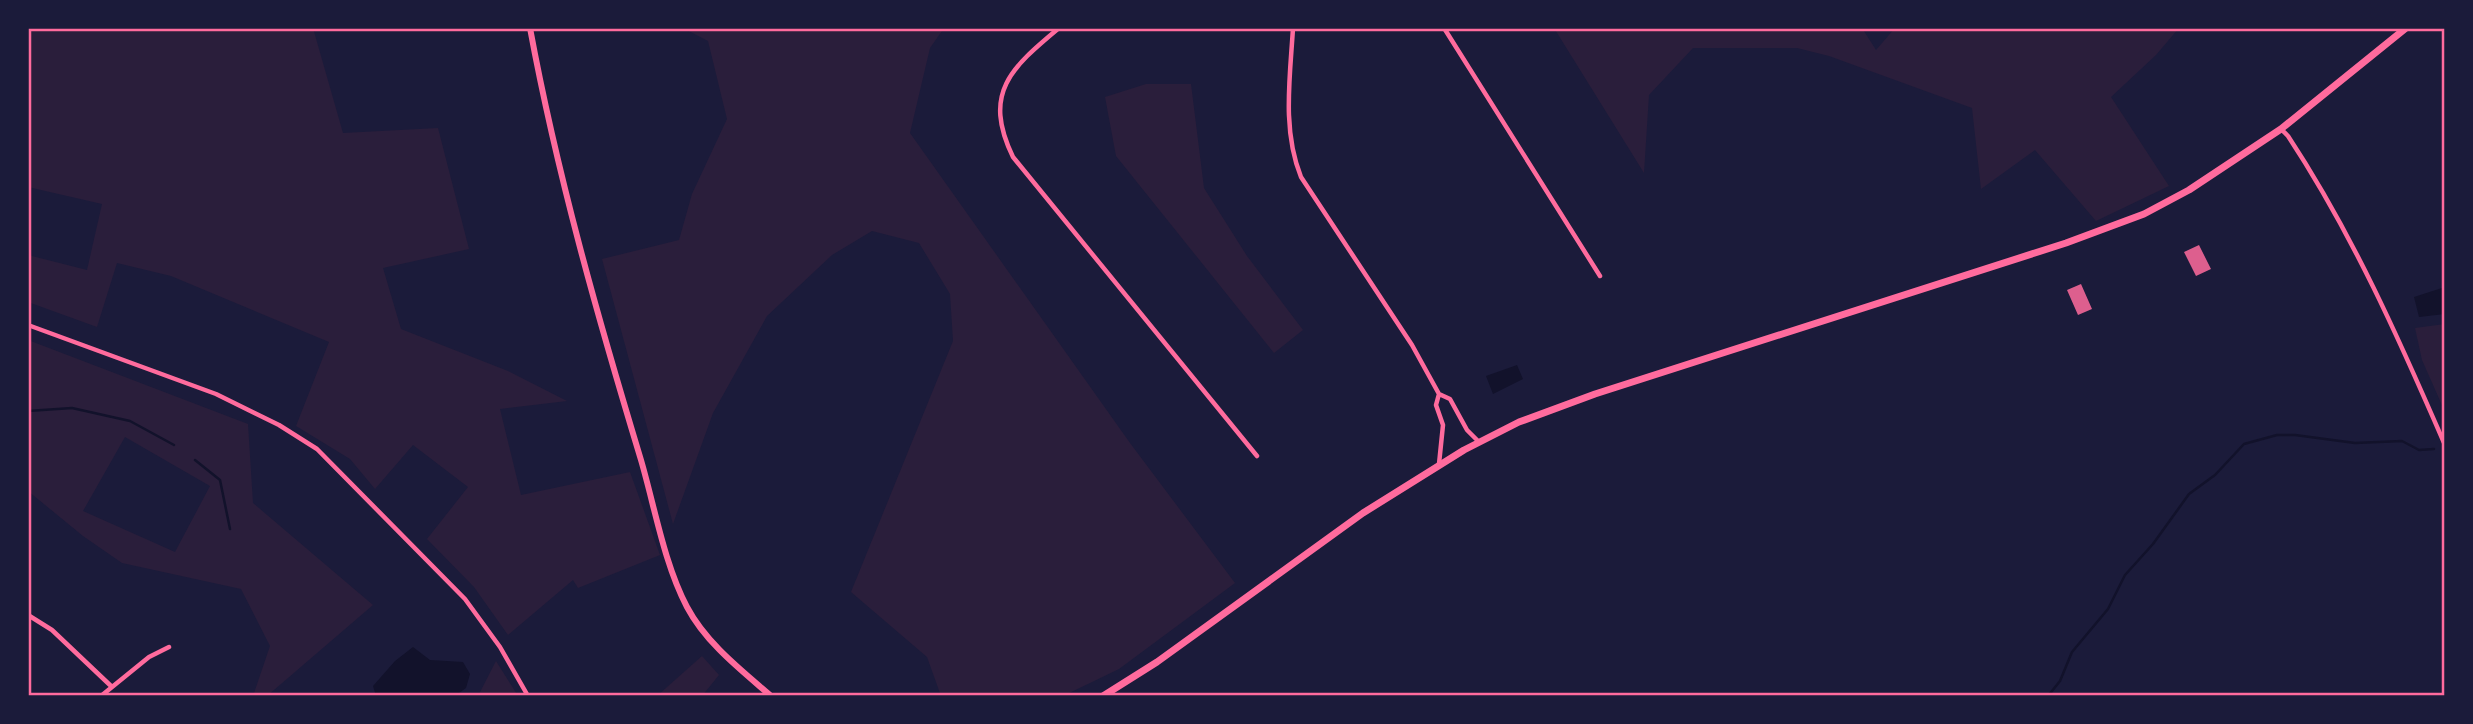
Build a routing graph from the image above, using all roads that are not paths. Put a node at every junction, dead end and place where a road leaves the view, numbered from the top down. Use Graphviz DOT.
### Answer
graph roads {
  1 [pos="530,28"];
  2 [pos="1059,28"];
  3 [pos="1293,28"];
  4 [pos="1444,28"];
  5 [pos="2406,28"];
  6 [pos="2281,129"];
  7 [pos="1600,276"];
  8 [pos="28,325"];
  9 [pos="1439,394"];
  10 [pos="1479,442"];
  11 [pos="2445,445"];
  12 [pos="1257,456"];
  13 [pos="1438,466"];
  14 [pos="28,615"];
  15 [pos="169,647"];
  16 [pos="111,686"];
  17 [pos="101,696"];
  18 [pos="528,696"];
  19 [pos="771,696"];
  20 [pos="1103,696"];
  1 -- 19 [label="street"];
  2 -- 12 [label="street"];
  3 -- 9 [label="street"];
  4 -- 7 [label="street"];
  5 -- 6 [label="main road"];
  6 -- 10 [label="main road"];
  6 -- 11 [label="street"];
  8 -- 18 [label="street"];
  9 -- 10 [label="street"];
  9 -- 13 [label="street"];
  10 -- 13 [label="main road"];
  13 -- 20 [label="main road"];
  14 -- 16 [label="street"];
  15 -- 16 [label="street"];
  16 -- 17 [label="street"];
}
